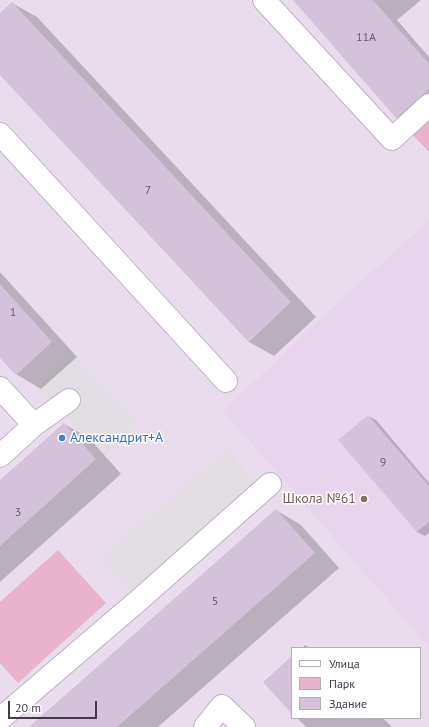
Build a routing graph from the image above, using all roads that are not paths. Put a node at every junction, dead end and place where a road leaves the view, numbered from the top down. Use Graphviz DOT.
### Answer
graph roads {
  1 [pos="264,0"];
  2 [pos="429,105"];
  3 [pos="0,134"];
  4 [pos="226,381"];
  5 [pos="0,388"];
  6 [pos="69,400"];
  7 [pos="34,425"];
  8 [pos="0,456"];
  9 [pos="270,484"];
  10 [pos="0,719"];
  11 [pos="204,727"];
  12 [pos="244,727"];
  1 -- 2 [label="lane"];
  3 -- 4 [label="lane"];
  5 -- 7 [label="lane"];
  6 -- 7 [label="lane"];
  7 -- 8 [label="lane"];
  9 -- 10 [label="lane"];
  11 -- 12 [label="lane"];
}
